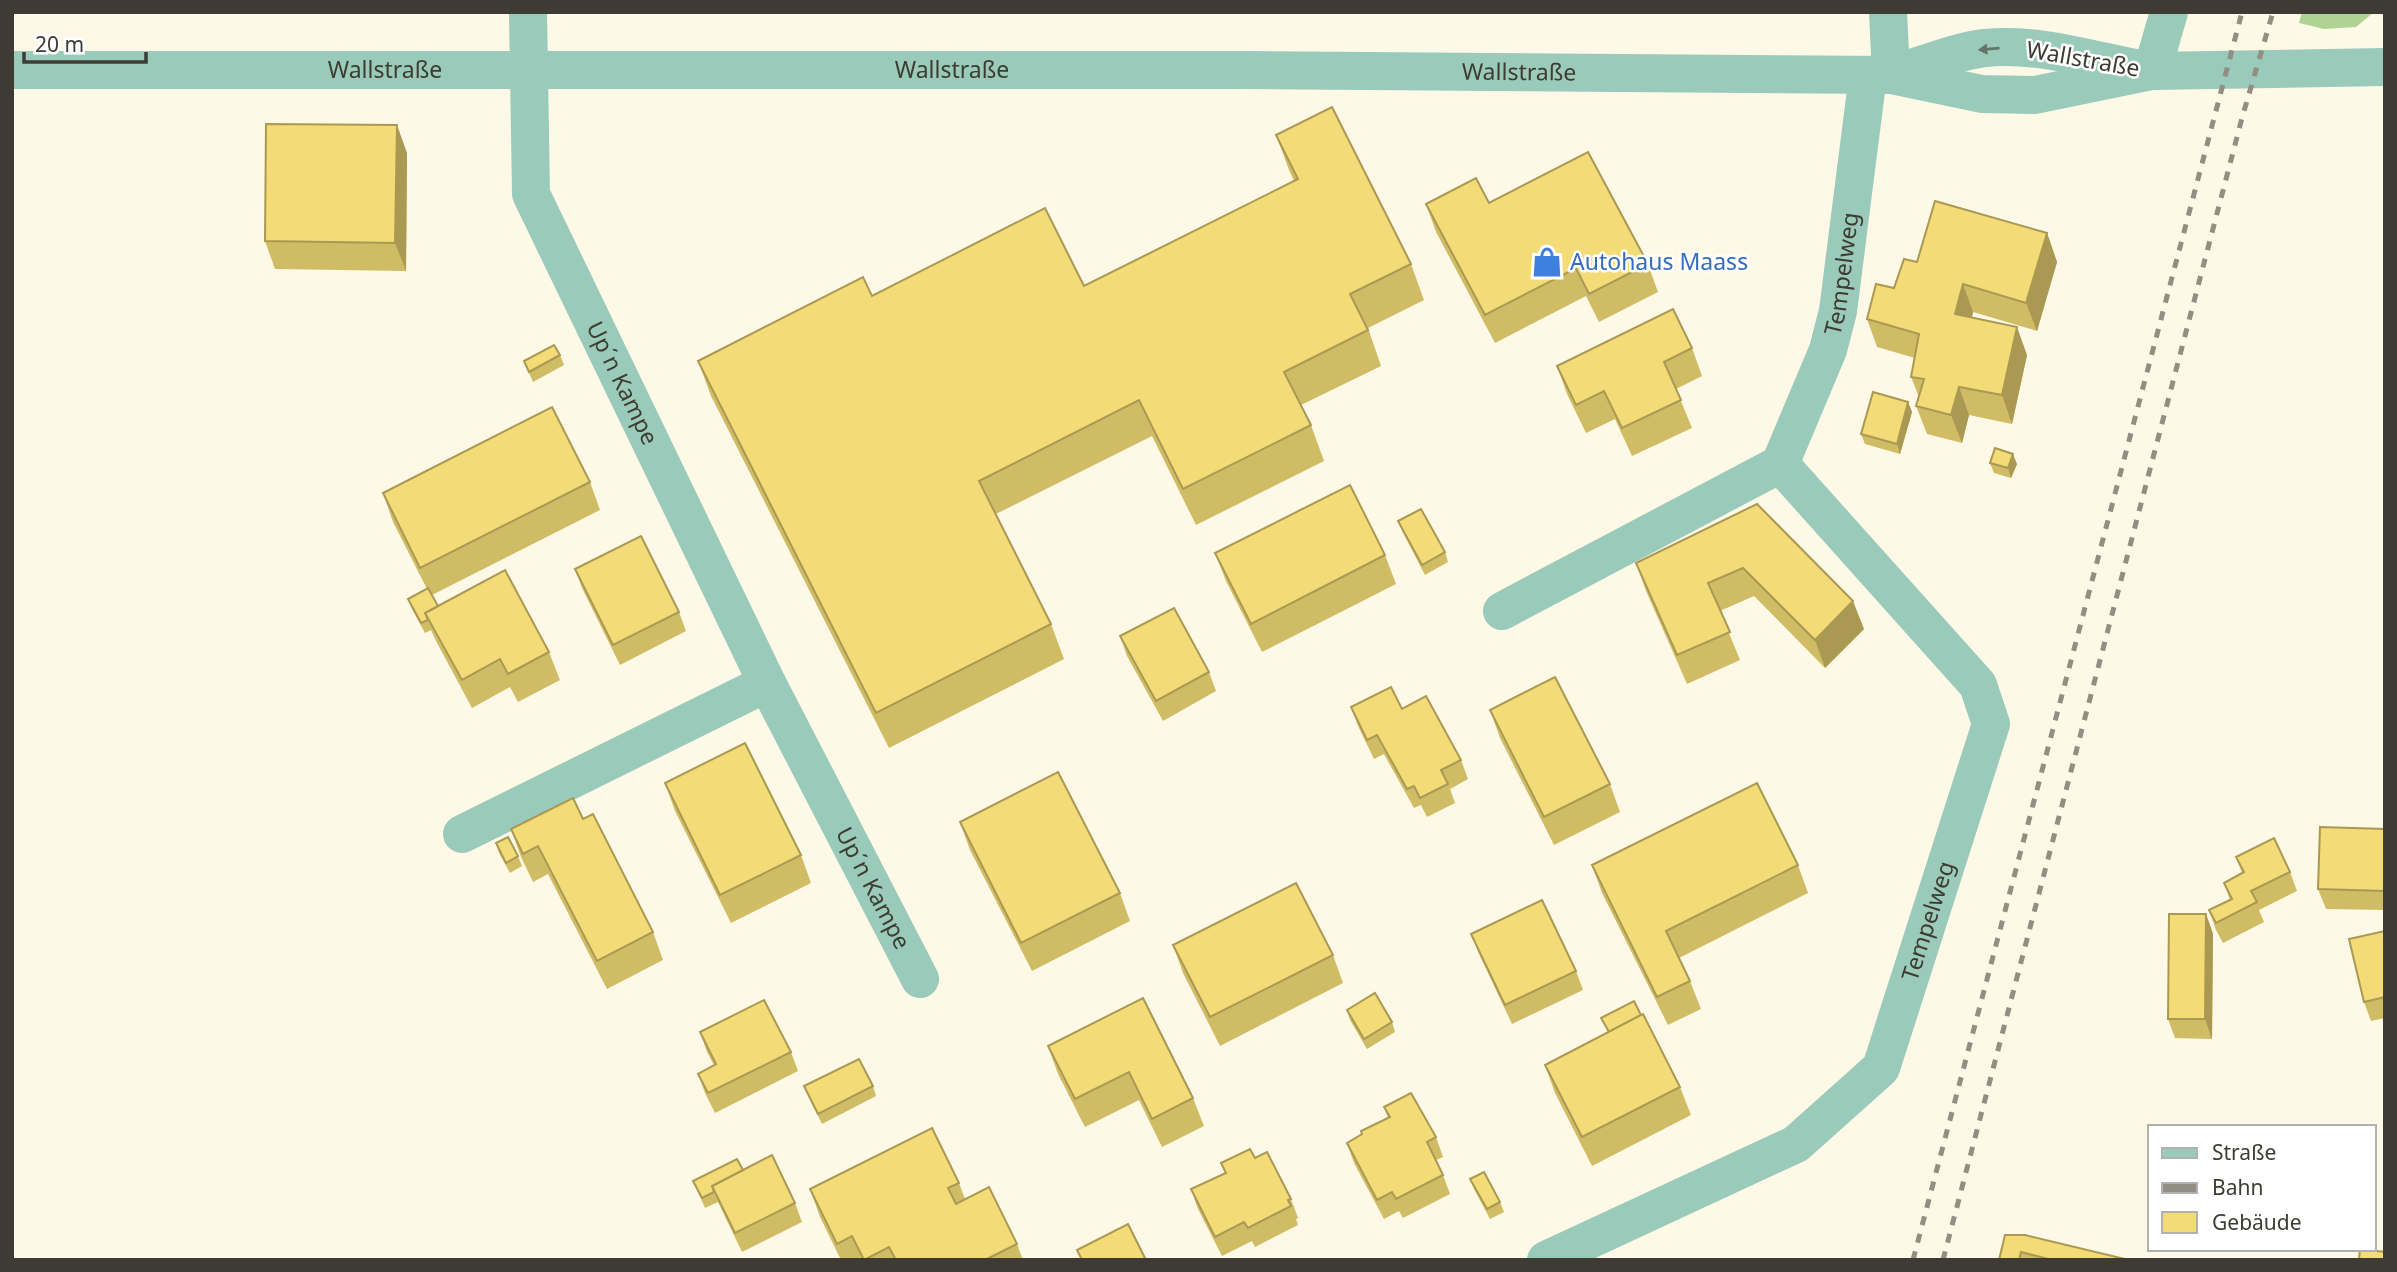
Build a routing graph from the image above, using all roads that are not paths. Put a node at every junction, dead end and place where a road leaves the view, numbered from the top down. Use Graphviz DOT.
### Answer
graph roads {
  1 [pos="528,12"];
  2 [pos="1888,12"];
  3 [pos="2169,12"];
  4 [pos="2385,67"];
  5 [pos="12,70"];
  6 [pos="529,70"];
  7 [pos="2152,71"];
  8 [pos="1879,75"];
  9 [pos="1780,464"];
  10 [pos="1502,611"];
  11 [pos="767,683"];
  12 [pos="462,834"];
  13 [pos="920,979"];
  14 [pos="1546,1260"];
  1 -- 6 [label="street, Up´n Kampe"];
  2 -- 8 [label="street, Tempelweg"];
  3 -- 7 [label="street"];
  4 -- 7 [label="street, Wallstraße"];
  5 -- 6 [label="street, Wallstraße"];
  6 -- 8 [label="street, Wallstraße"];
  6 -- 11 [label="street, Up´n Kampe"];
  7 -- 8 [label="street, Wallstraße"];
  8 -- 9 [label="street, Tempelweg"];
  9 -- 10 [label="street"];
  9 -- 14 [label="street, Tempelweg"];
  11 -- 12 [label="street"];
  11 -- 13 [label="street, Up´n Kampe"];
}
